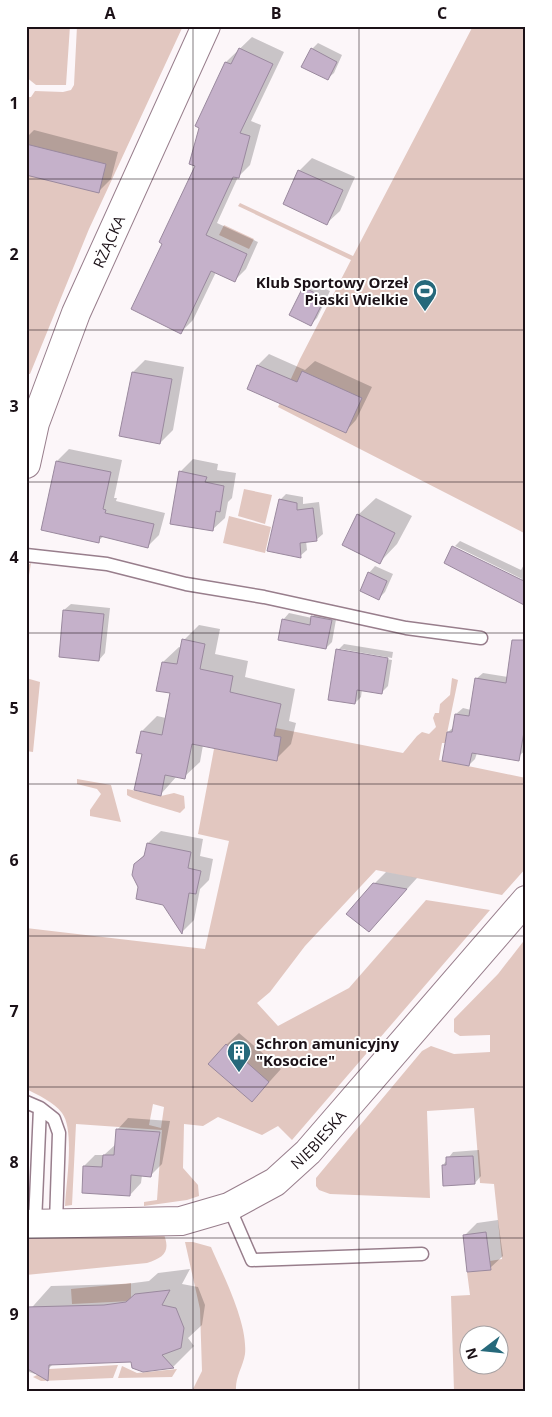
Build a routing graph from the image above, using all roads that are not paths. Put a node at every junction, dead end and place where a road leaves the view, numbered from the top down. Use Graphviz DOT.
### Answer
graph roads {
  1 [pos="206,26"];
  2 [pos="26,464"];
  3 [pos="26,555"];
  4 [pos="481,638"];
  5 [pos="526,900"];
  6 [pos="26,1102"];
  7 [pos="40,1108"];
  8 [pos="229,1207"];
  9 [pos="39,1223"];
  10 [pos="422,1254"];
  1 -- 2 [label="street, RŻĄCKA"];
  3 -- 4 [label="lane"];
  5 -- 8 [label="street, NIEBIESKA"];
  6 -- 7 [label="lane"];
  7 -- 9 [label="lane"];
  7 -- 9 [label="lane"];
  8 -- 9 [label="street, NIEBIESKA"];
  8 -- 10 [label="lane"];
}
